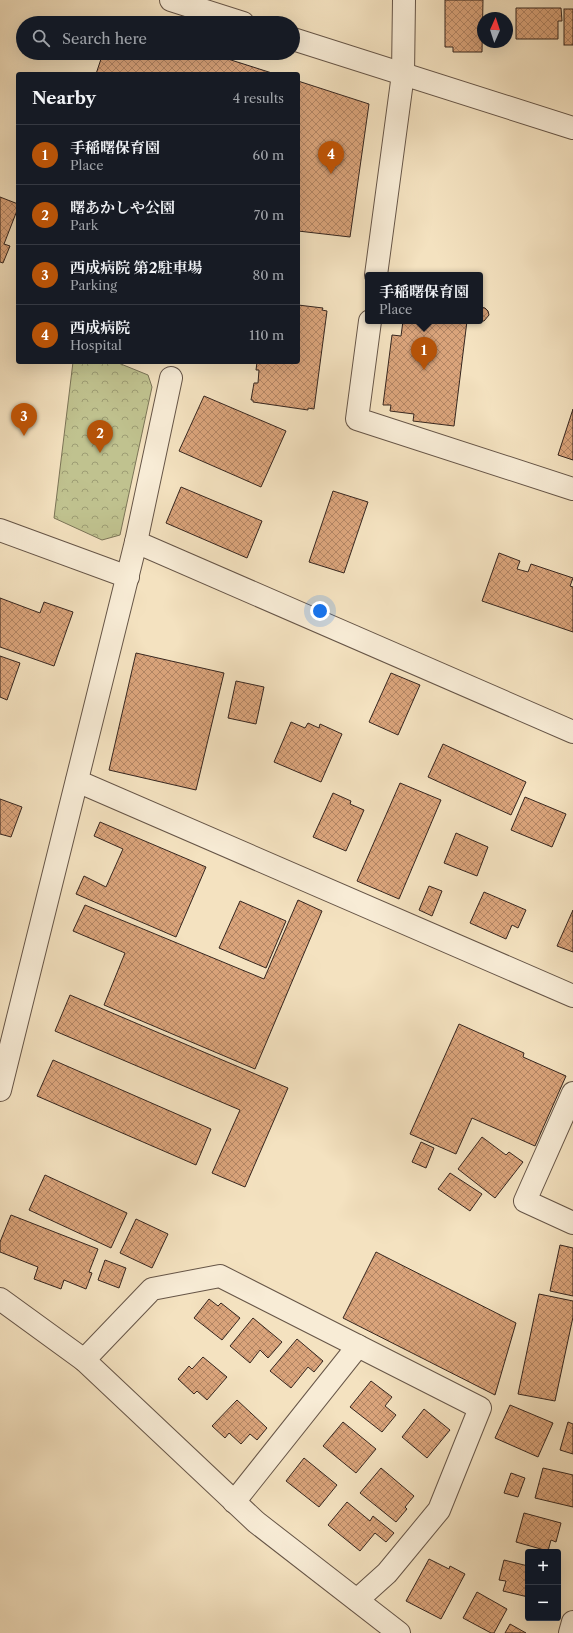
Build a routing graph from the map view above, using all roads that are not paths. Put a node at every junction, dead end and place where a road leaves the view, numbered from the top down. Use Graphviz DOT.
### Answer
graph roads {
  1 [pos="171,0"];
  2 [pos="404,0"];
  3 [pos="221,16"];
  4 [pos="300,41"];
  5 [pos="403,74"];
  6 [pos="573,128"];
  7 [pos="376,272"];
  8 [pos="370,324"];
  9 [pos="171,378"];
  10 [pos="573,490"];
  11 [pos="0,530"];
  12 [pos="136,542"];
  13 [pos="128,577"];
  14 [pos="573,732"];
  15 [pos="77,781"];
  16 [pos="573,996"];
  17 [pos="0,1090"];
  18 [pos="573,1093"];
  19 [pos="573,1223"];
  20 [pos="0,1299"];
  21 [pos="358,1346"];
  22 [pos="84,1360"];
  23 [pos="234,1502"];
  24 [pos="357,1600"];
  25 [pos="573,1622"];
  26 [pos="399,1633"];
  27 [pos="570,1633"];
  1 -- 3 [label="street"];
  2 -- 5 [label="street"];
  4 -- 5 [label="street"];
  5 -- 6 [label="street"];
  5 -- 7 [label="street"];
  8 -- 10 [label="street"];
  9 -- 12 [label="street"];
  11 -- 13 [label="street"];
  12 -- 13 [label="street"];
  12 -- 14 [label="street"];
  13 -- 15 [label="street"];
  15 -- 16 [label="street"];
  15 -- 17 [label="street"];
  18 -- 19 [label="street"];
  20 -- 22 [label="street"];
  21 -- 22 [label="street"];
  21 -- 23 [label="street"];
  21 -- 24 [label="street"];
  22 -- 23 [label="street"];
  23 -- 24 [label="street"];
  24 -- 26 [label="street"];
  25 -- 27 [label="street"];
}
